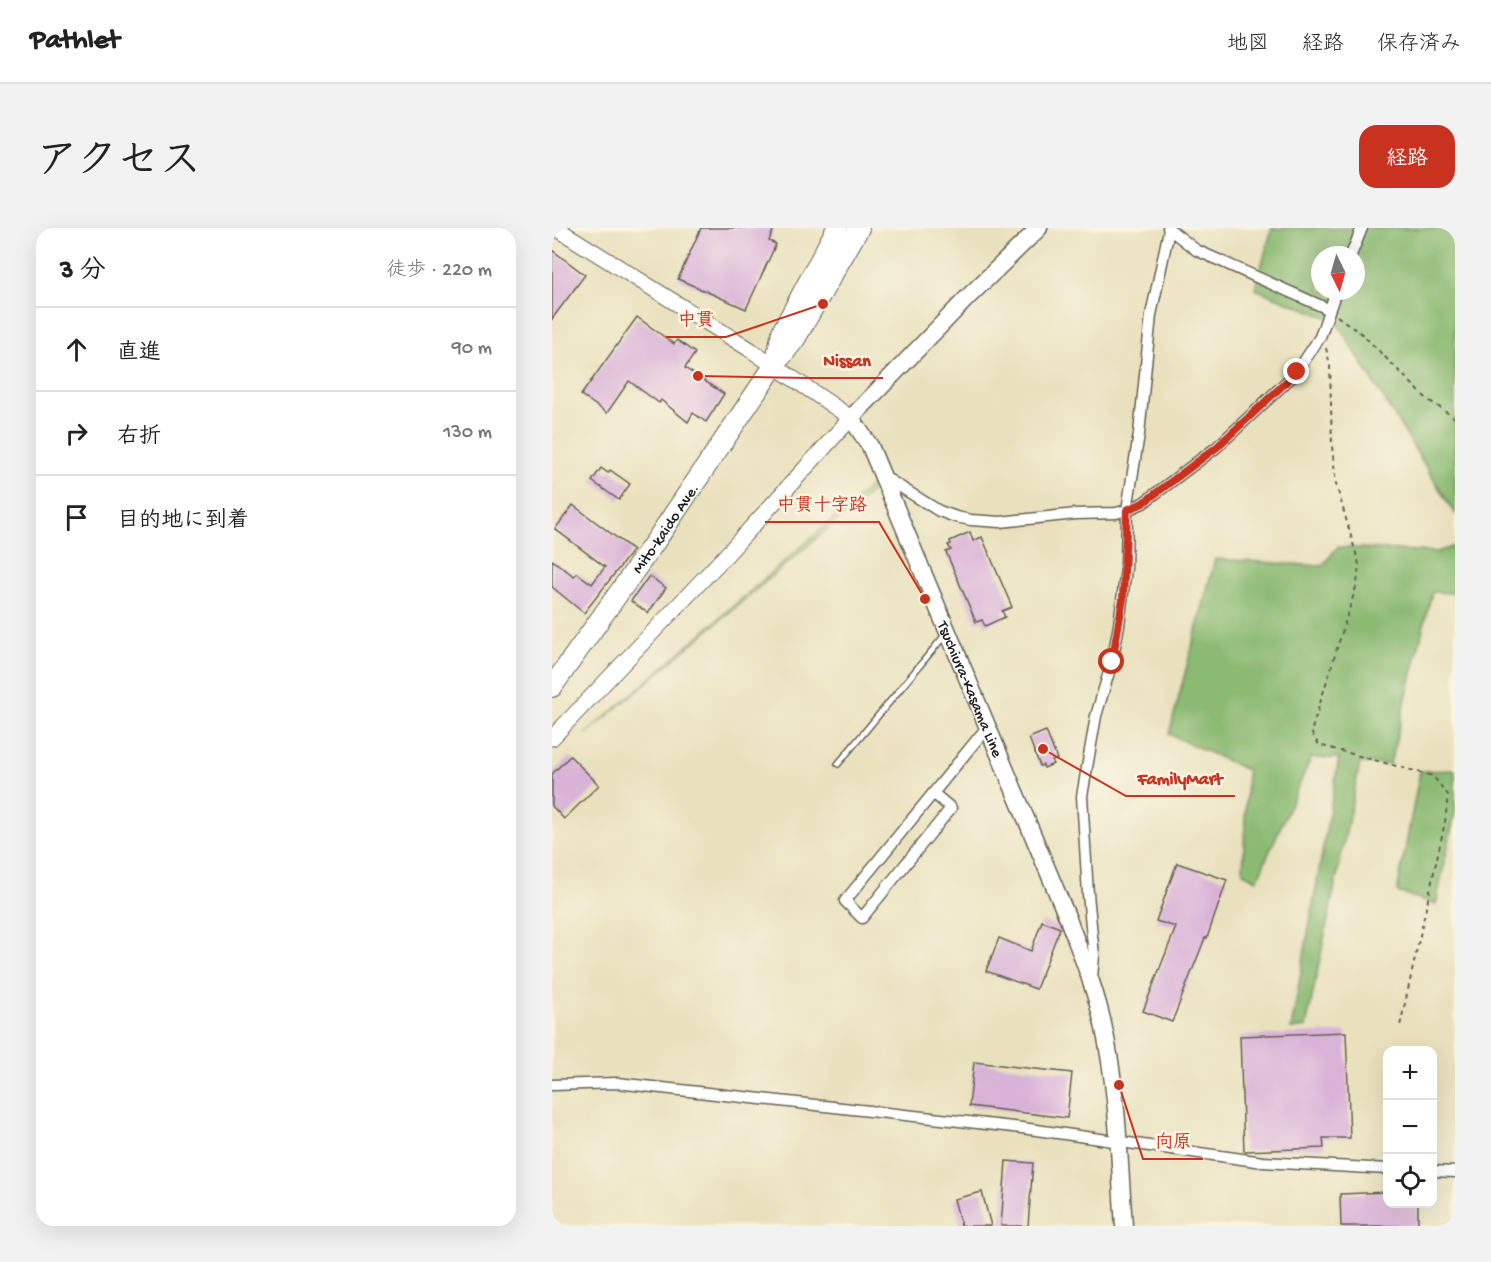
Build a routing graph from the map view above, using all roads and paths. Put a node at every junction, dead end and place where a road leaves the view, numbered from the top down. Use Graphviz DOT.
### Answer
graph roads {
  1 [pos="556,228"];
  2 [pos="837,228"];
  3 [pos="859,228"];
  4 [pos="1039,228"];
  5 [pos="1362,228"];
  6 [pos="1168,229"];
  7 [pos="1355,246"];
  8 [pos="1332,300"];
  9 [pos="1328,309"];
  10 [pos="1322,330"];
  11 [pos="774,366"];
  12 [pos="851,418"];
  13 [pos="1455,418"];
  14 [pos="883,476"];
  15 [pos="1127,510"];
  16 [pos="948,632"];
  17 [pos="552,687"];
  18 [pos="988,726"];
  19 [pos="552,738"];
  20 [pos="838,764"];
  21 [pos="933,793"];
  22 [pos="1091,983"];
  23 [pos="1400,1026"];
  24 [pos="552,1085"];
  25 [pos="1119,1142"];
  26 [pos="1383,1169"];
  27 [pos="1437,1171"];
  28 [pos="1455,1172"];
  29 [pos="1124,1226"];
  1 -- 11 [label="street"];
  2 -- 11 [label="highway, Mito-kaido Ave."];
  3 -- 11 [label="highway, Mito-kaido Ave."];
  4 -- 12 [label="main road"];
  5 -- 7 [label="street"];
  6 -- 9 [label="street"];
  6 -- 15 [label="street"];
  8 -- 9 [label="street"];
  9 -- 10 [label="street"];
  9 -- 13 [label="path"];
  10 -- 15 [label="street"];
  10 -- 23 [label="path"];
  11 -- 12 [label="street"];
  11 -- 17 [label="highway, Mito-kaido Ave."];
  12 -- 14 [label="main road, Tsuchiura-Kasama Line"];
  12 -- 19 [label="street"];
  14 -- 15 [label="street"];
  14 -- 16 [label="main road, Tsuchiura-Kasama Line"];
  15 -- 22 [label="street"];
  16 -- 18 [label="main road, Tsuchiura-Kasama Line"];
  16 -- 20 [label="lane"];
  18 -- 21 [label="street"];
  18 -- 22 [label="main road, Tsuchiura-Kasama Line"];
  21 -- 21 [label="street"];
  22 -- 25 [label="main road, Tsuchiura-Kasama Line"];
  24 -- 25 [label="street"];
  25 -- 26 [label="street"];
  25 -- 29 [label="main road, Tsuchiura-Kasama Line"];
  27 -- 28 [label="street"];
}
